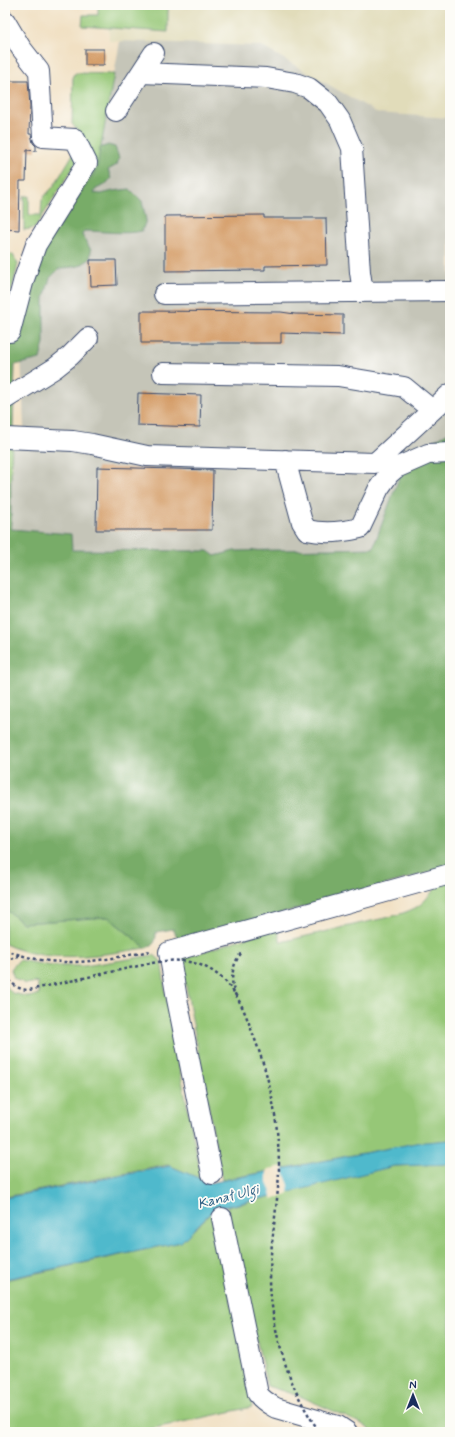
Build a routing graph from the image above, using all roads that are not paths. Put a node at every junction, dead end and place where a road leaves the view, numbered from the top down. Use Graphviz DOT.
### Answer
graph roads {
  1 [pos="5,21"];
  2 [pos="154,53"];
  3 [pos="141,73"];
  4 [pos="116,111"];
  5 [pos="450,291"];
  6 [pos="363,292"];
  7 [pos="164,294"];
  8 [pos="5,332"];
  9 [pos="88,338"];
  10 [pos="163,373"];
  11 [pos="450,394"];
  12 [pos="5,400"];
  13 [pos="432,410"];
  14 [pos="9,438"];
  15 [pos="450,453"];
  16 [pos="285,460"];
  17 [pos="450,874"];
  18 [pos="212,1174"];
  19 [pos="222,1218"];
  20 [pos="347,1432"];
  1 -- 8 [label="lane"];
  2 -- 3 [label="lane"];
  3 -- 4 [label="lane"];
  3 -- 6 [label="lane"];
  5 -- 6 [label="lane"];
  6 -- 7 [label="lane"];
  9 -- 12 [label="lane"];
  10 -- 13 [label="lane"];
  11 -- 13 [label="lane"];
  13 -- 16 [label="lane"];
  14 -- 16 [label="lane"];
  15 -- 16 [label="lane"];
  17 -- 18 [label="lane"];
  19 -- 20 [label="lane"];
}
